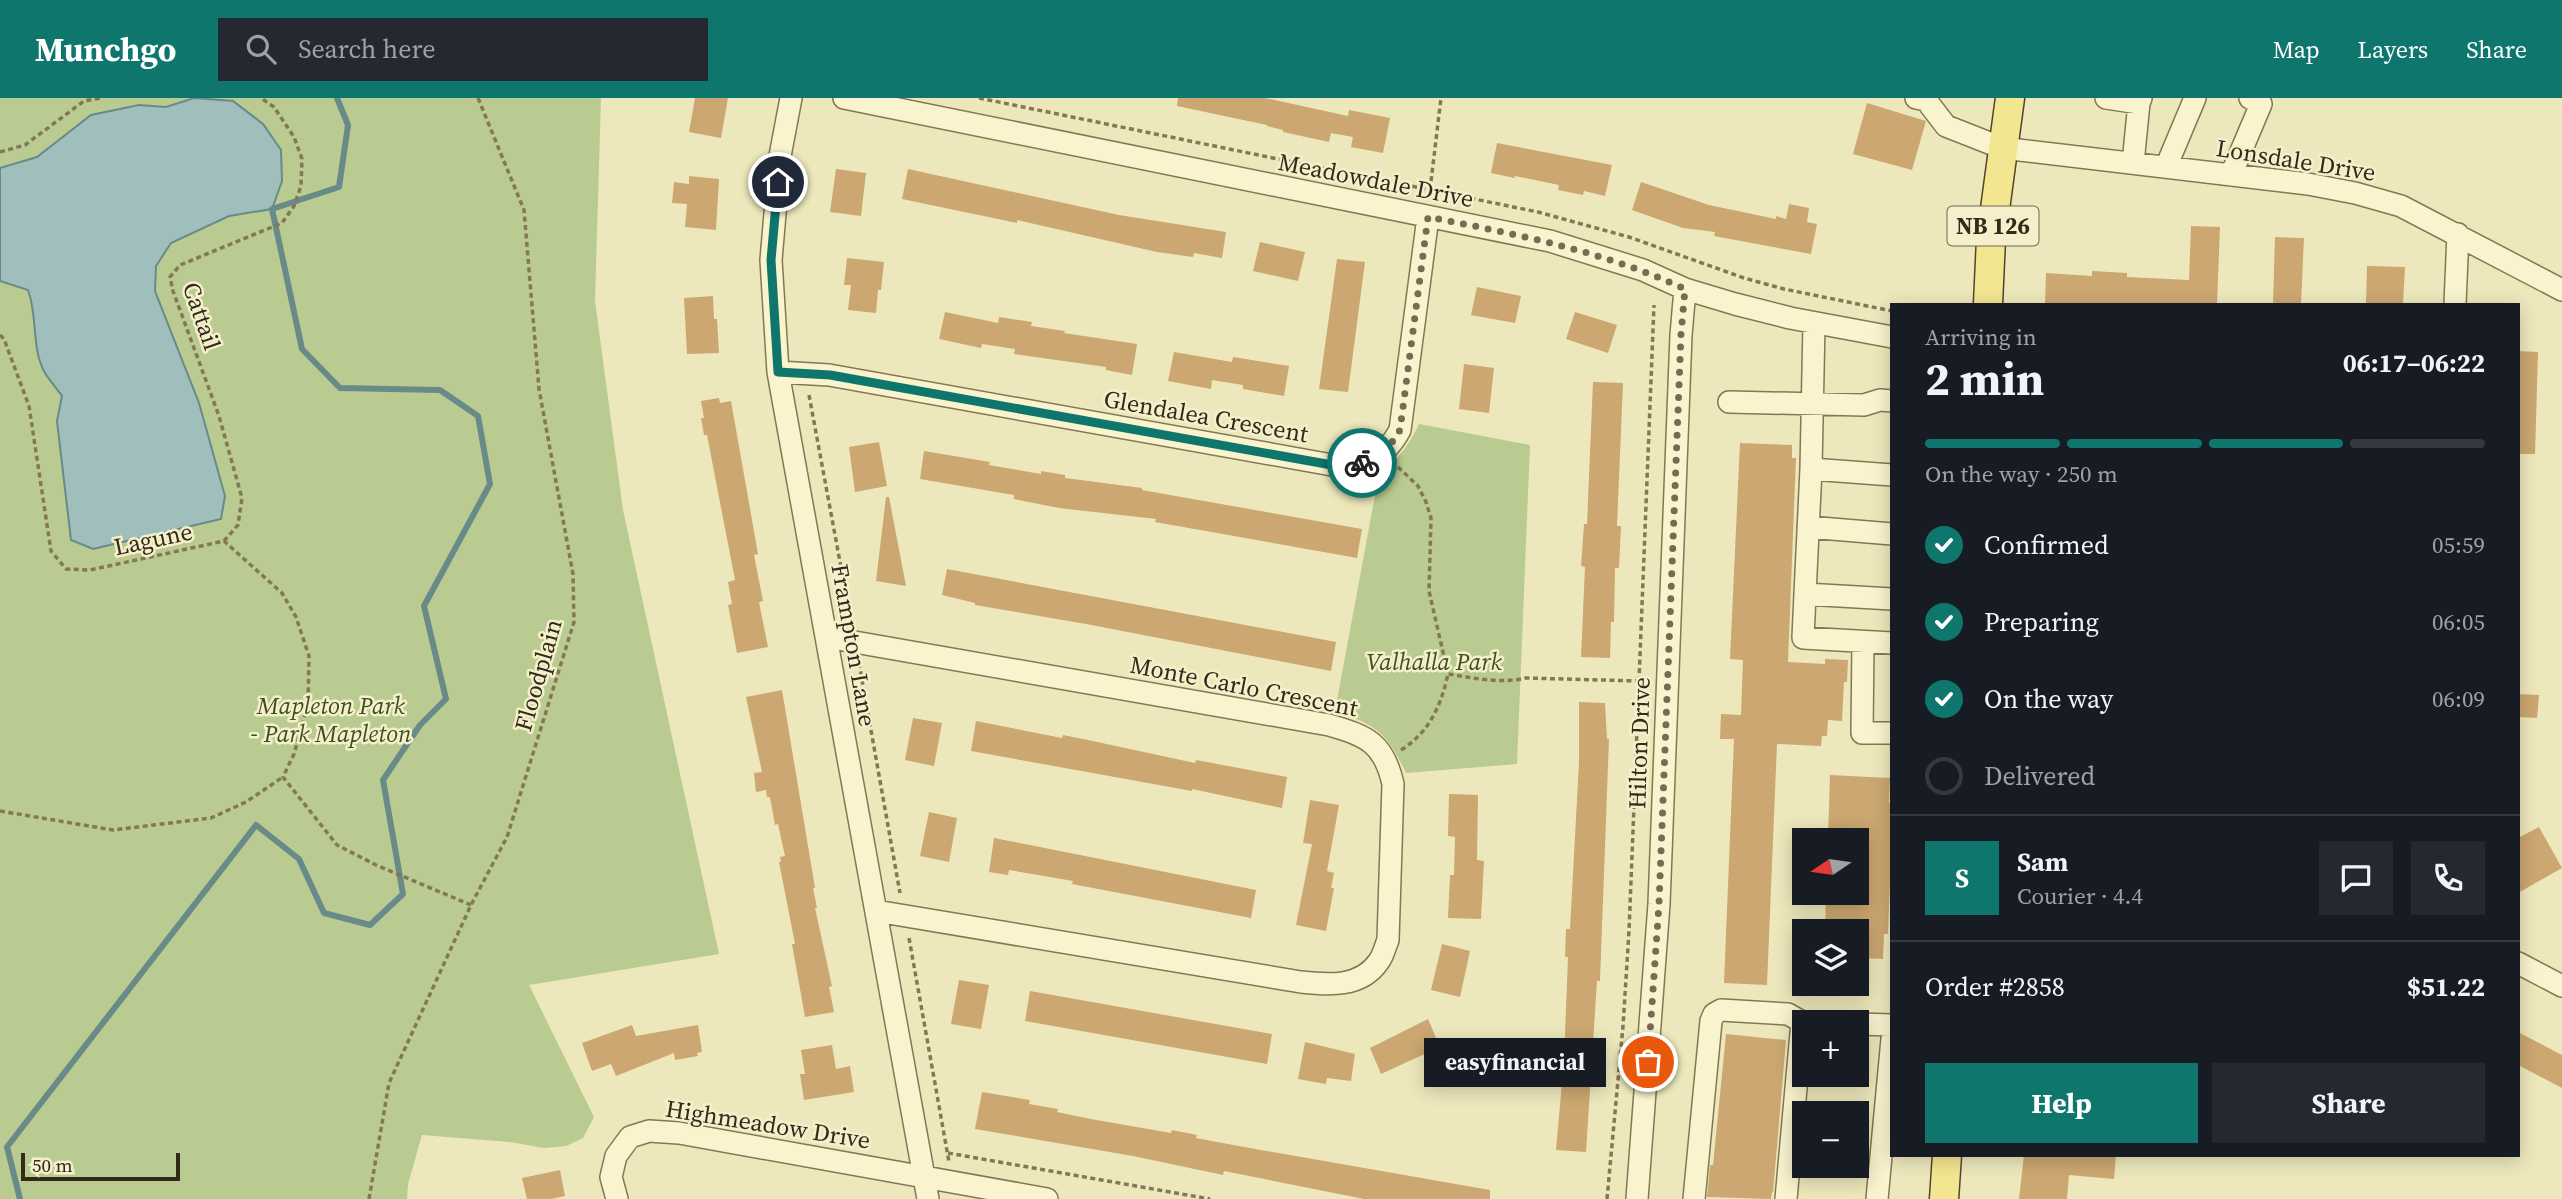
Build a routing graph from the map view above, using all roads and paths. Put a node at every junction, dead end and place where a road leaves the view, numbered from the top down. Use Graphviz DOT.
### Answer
graph roads {
  1 [pos="101,98"];
  2 [pos="261,98"];
  3 [pos="478,98"];
  4 [pos="791,98"];
  5 [pos="844,98"];
  6 [pos="1441,98"];
  7 [pos="1916,98"];
  8 [pos="2010,98"];
  9 [pos="2106,98"];
  10 [pos="2194,98"];
  11 [pos="2250,98"];
  12 [pos="2140,101"];
  13 [pos="2002,148"];
  14 [pos="0,152"];
  15 [pos="2133,163"];
  16 [pos="2166,167"];
  17 [pos="2231,175"];
  18 [pos="1428,217"];
  19 [pos="2458,234"];
  20 [pos="1685,289"];
  21 [pos="2562,290"];
  22 [pos="1988,303"];
  23 [pos="2455,303"];
  24 [pos="1654,305"];
  25 [pos="1814,323"];
  26 [pos="0,335"];
  27 [pos="1890,337"];
  28 [pos="778,372"];
  29 [pos="1890,401"];
  30 [pos="1729,402"];
  31 [pos="1812,403"];
  32 [pos="1382,453"];
  33 [pos="1811,469"];
  34 [pos="1890,475"];
  35 [pos="1808,527"];
  36 [pos="1890,534"];
  37 [pos="224,541"];
  38 [pos="1805,594"];
  39 [pos="1890,599"];
  40 [pos="826,637"];
  41 [pos="1863,642"];
  42 [pos="1890,643"];
  43 [pos="1448,674"];
  44 [pos="1639,681"];
  45 [pos="1890,733"];
  46 [pos="1386,759"];
  47 [pos="283,777"];
  48 [pos="0,811"];
  49 [pos="471,905"];
  50 [pos="876,911"];
  51 [pos="2520,964"];
  52 [pos="2562,986"];
  53 [pos="1792,1015"];
  54 [pos="1869,1024"];
  55 [pos="1890,1025"];
  56 [pos="1890,1061"];
  57 [pos="1799,1087"];
  58 [pos="918,1150"];
  59 [pos="1947,1157"];
  60 [pos="923,1177"];
  61 [pos="369,1199"];
  62 [pos="617,1199"];
  63 [pos="928,1199"];
  64 [pos="1047,1199"];
  65 [pos="1210,1199"];
  66 [pos="1607,1199"];
  67 [pos="1637,1199"];
  68 [pos="1694,1199"];
  69 [pos="1786,1199"];
  70 [pos="1877,1199"];
  71 [pos="1944,1199"];
  1 -- 14 [label="path"];
  2 -- 37 [label="path, Cattail"];
  3 -- 49 [label="path, Floodplain"];
  4 -- 28 [label="street, Frampton Lane"];
  5 -- 18 [label="street, Meadowdale Drive"];
  6 -- 18 [label="path"];
  7 -- 13 [label="street, Lonsdale Drive"];
  8 -- 13 [label="main road, NB 126"];
  9 -- 12 [label="street"];
  10 -- 16 [label="street"];
  11 -- 17 [label="street"];
  12 -- 15 [label="street"];
  13 -- 15 [label="street, Lonsdale Drive"];
  13 -- 22 [label="main road, NB 126"];
  15 -- 16 [label="street, Lonsdale Drive"];
  16 -- 17 [label="street, Lonsdale Drive"];
  17 -- 19 [label="street, Lonsdale Drive"];
  18 -- 20 [label="street, Meadowdale Drive"];
  18 -- 32 [label="street"];
  19 -- 21 [label="street, Lonsdale Drive"];
  19 -- 23 [label="street"];
  20 -- 25 [label="street, Meadowdale Drive"];
  20 -- 67 [label="street, Hilton Drive"];
  24 -- 44 [label="path"];
  25 -- 27 [label="street, Meadowdale Drive"];
  25 -- 31 [label="street"];
  26 -- 37 [label="path, Lagune"];
  28 -- 32 [label="street, Glendalea Crescent"];
  28 -- 40 [label="street, Frampton Lane"];
  29 -- 31 [label="street"];
  30 -- 31 [label="street"];
  31 -- 33 [label="street"];
  32 -- 43 [label="path"];
  33 -- 34 [label="street"];
  33 -- 35 [label="street"];
  35 -- 36 [label="street"];
  35 -- 38 [label="street"];
  37 -- 47 [label="path, Lagune"];
  38 -- 39 [label="street"];
  38 -- 41 [label="street"];
  40 -- 46 [label="street, Monte Carlo Crescent"];
  40 -- 50 [label="street, Frampton Lane"];
  41 -- 42 [label="street"];
  41 -- 45 [label="street"];
  43 -- 44 [label="path"];
  43 -- 46 [label="path"];
  44 -- 66 [label="path"];
  46 -- 50 [label="street"];
  47 -- 48 [label="path"];
  47 -- 49 [label="path"];
  49 -- 61 [label="path, Floodplain"];
  50 -- 58 [label="street, Frampton Lane"];
  51 -- 52 [label="street"];
  53 -- 68 [label="street"];
  54 -- 55 [label="street"];
  56 -- 70 [label="street"];
  57 -- 69 [label="street"];
  58 -- 60 [label="street, Frampton Lane"];
  58 -- 65 [label="path"];
  59 -- 71 [label="main road"];
  60 -- 62 [label="street, Highmeadow Drive"];
  60 -- 63 [label="street, Frampton Lane"];
  60 -- 64 [label="street"];
}
